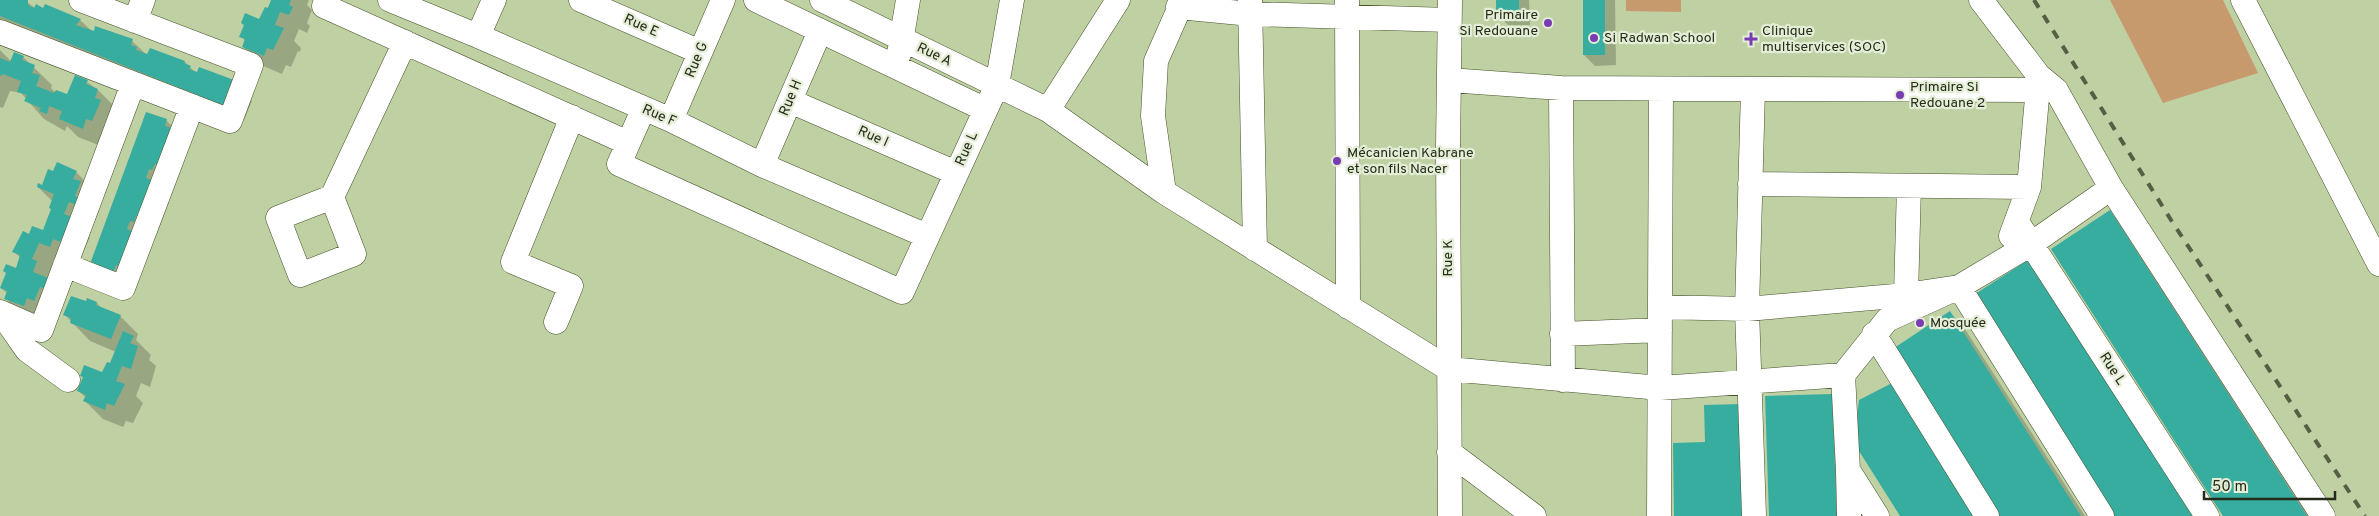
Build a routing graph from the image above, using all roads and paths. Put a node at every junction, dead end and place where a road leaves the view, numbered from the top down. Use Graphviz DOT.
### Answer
graph roads {
  1 [pos="81,0"];
  2 [pos="390,0"];
  3 [pos="494,0"];
  4 [pos="582,0"];
  5 [pos="723,0"];
  6 [pos="756,0"];
  7 [pos="822,0"];
  8 [pos="908,0"];
  9 [pos="1012,0"];
  10 [pos="1981,0"];
  11 [pos="2243,0"];
  12 [pos="1115,3"];
  13 [pos="1180,4"];
  14 [pos="324,6"];
  15 [pos="1250,7"];
  16 [pos="1347,8"];
  17 [pos="1449,10"];
  18 [pos="139,11"];
  19 [pos="816,29"];
  20 [pos="0,32"];
  21 [pos="478,36"];
  22 [pos="901,40"];
  23 [pos="405,42"];
  24 [pos="700,52"];
  25 [pos="896,68"];
  26 [pos="1449,80"];
  27 [pos="133,84"];
  28 [pos="997,85"];
  29 [pos="2044,85"];
  30 [pos="1561,88"];
  31 [pos="1661,89"];
  32 [pos="1752,89"];
  33 [pos="790,101"];
  34 [pos="192,106"];
  35 [pos="984,109"];
  36 [pos="643,110"];
  37 [pos="1048,110"];
  38 [pos="572,118"];
  39 [pos="671,120"];
  40 [pos="628,143"];
  41 [pos="762,165"];
  42 [pos="956,173"];
  43 [pos="1750,184"];
  44 [pos="1909,186"];
  45 [pos="2029,187"];
  46 [pos="2111,188"];
  47 [pos="1164,192"];
  48 [pos="332,197"];
  49 [pos="2017,222"];
  50 [pos="927,236"];
  51 [pos="2031,244"];
  52 [pos="1255,249"];
  53 [pos="1998,263"];
  54 [pos="2379,264"];
  55 [pos="65,265"];
  56 [pos="1959,287"];
  57 [pos="1906,295"];
  58 [pos="1348,307"];
  59 [pos="1747,309"];
  60 [pos="1,313"];
  61 [pos="1660,318"];
  62 [pos="556,322"];
  63 [pos="1562,334"];
  64 [pos="1874,334"];
  65 [pos="1449,369"];
  66 [pos="1843,375"];
  67 [pos="68,380"];
  68 [pos="1563,380"];
  69 [pos="1751,380"];
  70 [pos="1660,388"];
  71 [pos="1449,452"];
  72 [pos="1848,470"];
  73 [pos="1450,516"];
  74 [pos="1534,516"];
  75 [pos="1659,516"];
  76 [pos="1754,516"];
  77 [pos="1849,516"];
  78 [pos="1877,516"];
  79 [pos="1987,516"];
  80 [pos="2102,516"];
  81 [pos="2207,516"];
  82 [pos="2323,516"];
  1 -- 18 [label="street"];
  2 -- 21 [label="street, Rue F"];
  3 -- 21 [label="street"];
  4 -- 24 [label="street, Rue E"];
  5 -- 24 [label="street, Rue G"];
  6 -- 19 [label="street"];
  7 -- 19 [label="street, Rue H"];
  7 -- 22 [label="street, Rue A"];
  8 -- 22 [label="street"];
  9 -- 28 [label="street, Rue L"];
  10 -- 29 [label="street"];
  11 -- 54 [label="street"];
  12 -- 37 [label="street"];
  13 -- 15 [label="street"];
  13 -- 47 [label="street"];
  14 -- 23 [label="street"];
  15 -- 16 [label="street"];
  15 -- 52 [label="street"];
  16 -- 17 [label="street"];
  16 -- 58 [label="street"];
  17 -- 26 [label="street, Rue K"];
  18 -- 34 [label="street"];
  19 -- 25 [label="street"];
  19 -- 33 [label="street, Rue H"];
  20 -- 27 [label="street"];
  21 -- 36 [label="street, Rue F"];
  22 -- 25 [label="street"];
  22 -- 28 [label="street, Rue A"];
  23 -- 38 [label="street"];
  23 -- 48 [label="street"];
  24 -- 39 [label="street, Rue G"];
  25 -- 35 [label="street"];
  26 -- 30 [label="street"];
  26 -- 65 [label="street, Rue K"];
  27 -- 34 [label="street"];
  27 -- 55 [label="street"];
  28 -- 35 [label="street, Rue L"];
  28 -- 37 [label="street, Rue A"];
  29 -- 32 [label="street"];
  29 -- 45 [label="street"];
  29 -- 46 [label="street"];
  30 -- 31 [label="street"];
  30 -- 63 [label="street"];
  31 -- 32 [label="street"];
  31 -- 61 [label="street"];
  32 -- 43 [label="street"];
  33 -- 41 [label="street, Rue H"];
  33 -- 42 [label="street, Rue I"];
  34 -- 55 [label="street"];
  35 -- 42 [label="street, Rue L"];
  36 -- 39 [label="street, Rue F"];
  36 -- 40 [label="street"];
  37 -- 47 [label="street, Rue A"];
  38 -- 40 [label="street"];
  38 -- 62 [label="street"];
  39 -- 41 [label="street, Rue F"];
  40 -- 50 [label="street, Rue L"];
  41 -- 50 [label="street, Rue F"];
  42 -- 50 [label="street, Rue L"];
  43 -- 44 [label="street"];
  43 -- 59 [label="street"];
  44 -- 45 [label="street"];
  44 -- 57 [label="street"];
  45 -- 49 [label="street"];
  46 -- 51 [label="street"];
  46 -- 82 [label="street"];
  47 -- 52 [label="street, Rue A"];
  49 -- 51 [label="street, Rue L"];
  49 -- 53 [label="street"];
  51 -- 53 [label="street"];
  51 -- 81 [label="street, Rue L"];
  52 -- 58 [label="street, Rue A"];
  53 -- 56 [label="street"];
  55 -- 60 [label="street"];
  56 -- 57 [label="street"];
  56 -- 64 [label="street"];
  56 -- 80 [label="street"];
  57 -- 59 [label="street"];
  58 -- 65 [label="street, Rue A"];
  59 -- 61 [label="street"];
  59 -- 69 [label="street"];
  60 -- 67 [label="street"];
  61 -- 63 [label="street"];
  61 -- 70 [label="street"];
  63 -- 68 [label="street"];
  64 -- 66 [label="street"];
  64 -- 79 [label="street"];
  65 -- 68 [label="street"];
  65 -- 71 [label="street, Rue K"];
  66 -- 69 [label="street"];
  66 -- 72 [label="street"];
  68 -- 70 [label="street"];
  69 -- 70 [label="street"];
  69 -- 76 [label="street"];
  70 -- 75 [label="street"];
  71 -- 73 [label="street, Rue K"];
  71 -- 74 [label="street"];
  72 -- 77 [label="street"];
  72 -- 78 [label="street"];
}
